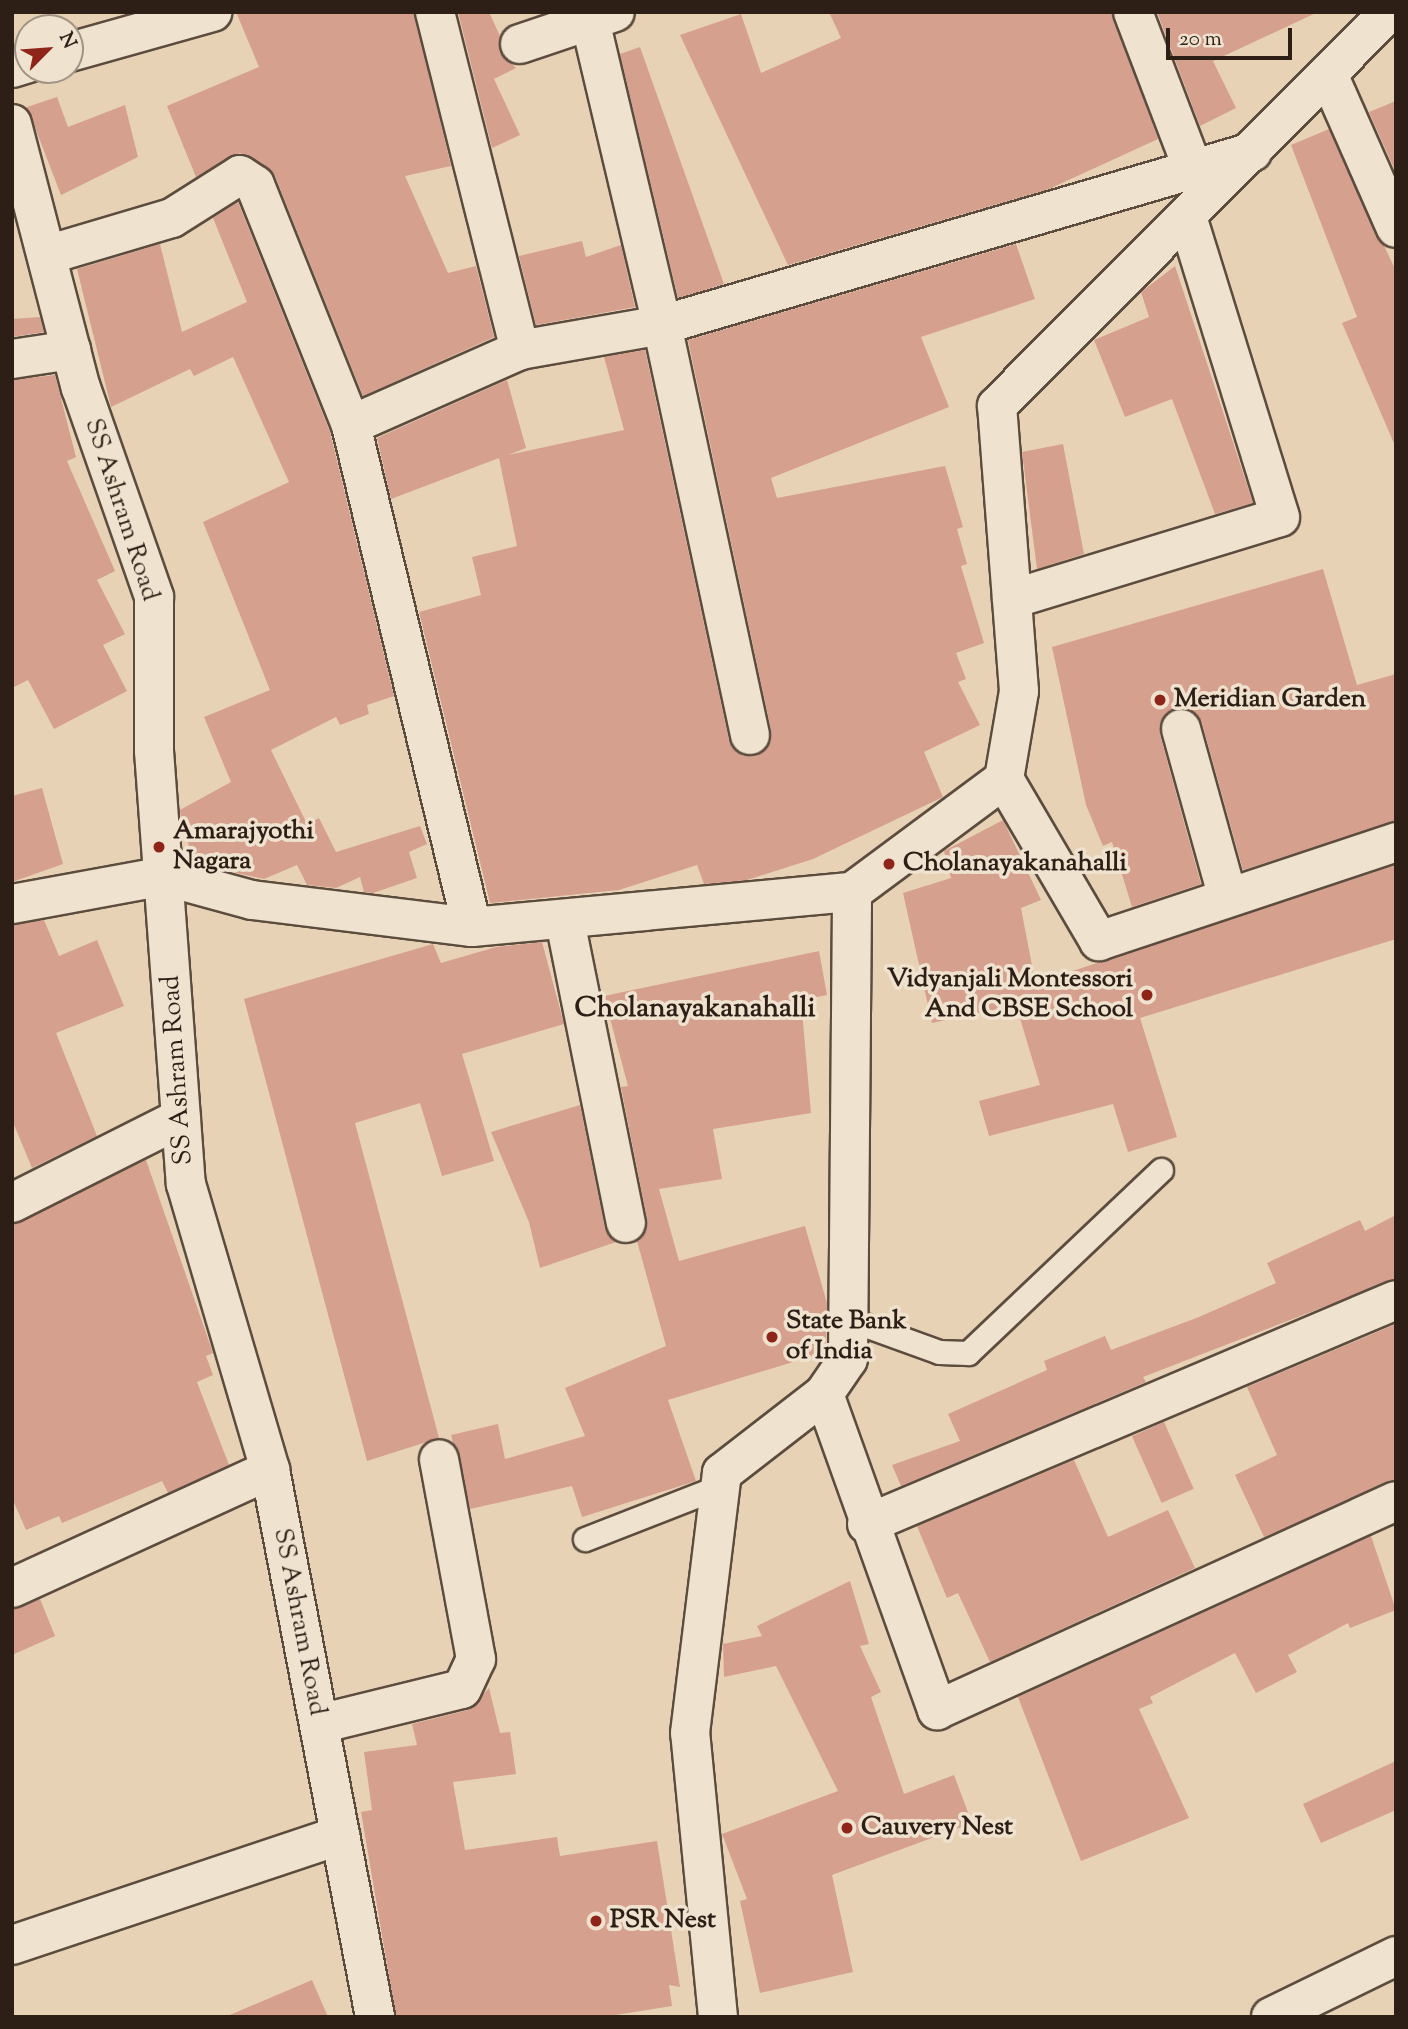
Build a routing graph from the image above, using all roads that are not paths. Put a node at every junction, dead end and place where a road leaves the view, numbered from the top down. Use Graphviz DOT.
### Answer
graph roads {
  1 [pos="212,12"];
  2 [pos="435,12"];
  3 [pos="1133,12"];
  4 [pos="1389,12"];
  5 [pos="598,15"];
  6 [pos="520,44"];
  7 [pos="84,48"];
  8 [pos="1328,74"];
  9 [pos="12,124"];
  10 [pos="1252,152"];
  11 [pos="1193,169"];
  12 [pos="1187,217"];
  13 [pos="1396,228"];
  14 [pos="47,255"];
  15 [pos="662,325"];
  16 [pos="520,350"];
  17 [pos="71,351"];
  18 [pos="12,359"];
  19 [pos="351,425"];
  20 [pos="1012,599"];
  21 [pos="1181,729"];
  22 [pos="750,735"];
  23 [pos="1004,779"];
  24 [pos="1396,842"];
  25 [pos="164,876"];
  26 [pos="852,892"];
  27 [pos="1228,898"];
  28 [pos="12,904"];
  29 [pos="565,921"];
  30 [pos="472,927"];
  31 [pos="181,1118"];
  32 [pos="1161,1170"];
  33 [pos="12,1203"];
  34 [pos="626,1223"];
  35 [pos="1396,1300"];
  36 [pos="848,1320"];
  37 [pos="824,1394"];
  38 [pos="439,1459"];
  39 [pos="270,1470"];
  40 [pos="721,1486"];
  41 [pos="1396,1501"];
  42 [pos="867,1524"];
  43 [pos="585,1539"];
  44 [pos="12,1588"];
  45 [pos="319,1724"];
  46 [pos="340,1835"];
  47 [pos="12,1945"];
  48 [pos="1396,1955"];
  49 [pos="375,2017"];
  50 [pos="718,2017"];
  51 [pos="1270,2017"];
  1 -- 7 [label="street"];
  2 -- 16 [label="street"];
  3 -- 11 [label="street"];
  4 -- 8 [label="street"];
  5 -- 6 [label="street"];
  5 -- 15 [label="street"];
  8 -- 10 [label="street"];
  8 -- 13 [label="street"];
  9 -- 14 [label="street, SS Ashram Road"];
  10 -- 11 [label="street"];
  10 -- 12 [label="street"];
  11 -- 15 [label="street"];
  12 -- 20 [label="street"];
  12 -- 20 [label="street"];
  14 -- 17 [label="street, SS Ashram Road"];
  14 -- 19 [label="street"];
  15 -- 16 [label="street"];
  15 -- 22 [label="street"];
  16 -- 19 [label="street"];
  17 -- 18 [label="street"];
  17 -- 25 [label="street, SS Ashram Road"];
  19 -- 30 [label="street"];
  20 -- 23 [label="street"];
  21 -- 27 [label="street"];
  23 -- 26 [label="street"];
  23 -- 27 [label="street"];
  24 -- 27 [label="street"];
  25 -- 28 [label="street"];
  25 -- 30 [label="street"];
  25 -- 31 [label="street, SS Ashram Road"];
  26 -- 29 [label="street"];
  26 -- 36 [label="street"];
  29 -- 30 [label="street"];
  29 -- 34 [label="street"];
  31 -- 33 [label="street"];
  31 -- 39 [label="street, SS Ashram Road"];
  32 -- 36 [label="lane"];
  35 -- 42 [label="street"];
  36 -- 37 [label="street"];
  37 -- 40 [label="street"];
  37 -- 42 [label="street"];
  38 -- 45 [label="street"];
  39 -- 44 [label="street"];
  39 -- 45 [label="street, SS Ashram Road"];
  40 -- 43 [label="lane"];
  40 -- 50 [label="street"];
  41 -- 42 [label="street"];
  45 -- 46 [label="street, SS Ashram Road"];
  46 -- 47 [label="street"];
  46 -- 49 [label="street, SS Ashram Road"];
  48 -- 51 [label="street"];
}
